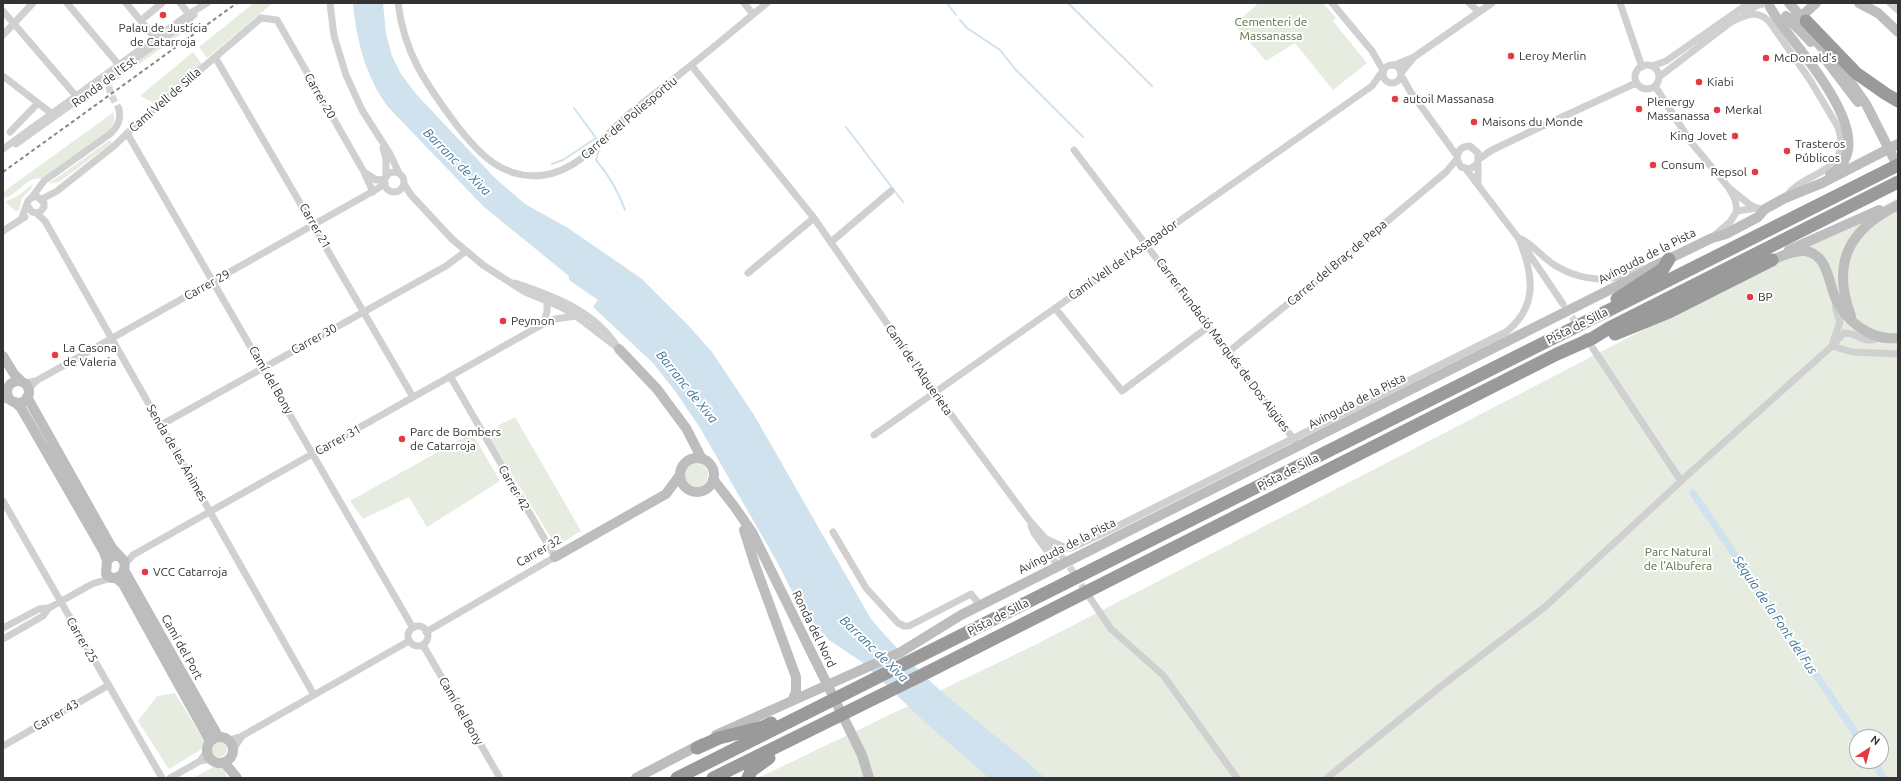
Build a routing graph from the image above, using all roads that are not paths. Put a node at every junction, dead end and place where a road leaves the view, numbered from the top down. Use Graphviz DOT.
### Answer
graph roads {
  1 [pos="33,3"];
  2 [pos="67,3"];
  3 [pos="126,3"];
  4 [pos="162,3"];
  5 [pos="180,3"];
  6 [pos="330,3"];
  7 [pos="398,3"];
  8 [pos="744,3"];
  9 [pos="767,3"];
  10 [pos="1332,3"];
  11 [pos="1469,3"];
  12 [pos="1492,3"];
  13 [pos="1620,3"];
  14 [pos="1742,3"];
  15 [pos="1749,3"];
  16 [pos="1783,3"];
  17 [pos="1789,3"];
  18 [pos="1816,3"];
  19 [pos="1859,3"];
  20 [pos="1890,3"];
  21 [pos="204,5"];
  22 [pos="1768,5"];
  23 [pos="1898,10"];
  24 [pos="3,11"];
  25 [pos="1479,12"];
  26 [pos="1734,13"];
  27 [pos="189,14"];
  28 [pos="753,14"];
  29 [pos="1786,16"];
  30 [pos="145,17"];
  31 [pos="277,20"];
  32 [pos="1731,22"];
  33 [pos="14,23"];
  34 [pos="1804,23"];
  35 [pos="1898,32"];
  36 [pos="3,35"];
  37 [pos="156,38"];
  38 [pos="1791,39"];
  39 [pos="1372,51"];
  40 [pos="215,57"];
  41 [pos="1414,57"];
  42 [pos="1393,64"];
  43 [pos="119,65"];
  44 [pos="691,65"];
  45 [pos="1652,66"];
  46 [pos="1642,67"];
  47 [pos="1383,71"];
  48 [pos="1401,74"];
  49 [pos="3,76"];
  50 [pos="112,76"];
  51 [pos="1659,77"];
  52 [pos="1810,80"];
  53 [pos="1390,83"];
  54 [pos="1636,83"];
  55 [pos="1372,86"];
  56 [pos="1655,86"];
  57 [pos="93,90"];
  58 [pos="1410,91"];
  59 [pos="76,96"];
  60 [pos="1898,101"];
  61 [pos="38,103"];
  62 [pos="119,109"];
  63 [pos="1865,109"];
  64 [pos="51,113"];
  65 [pos="1877,125"];
  66 [pos="10,132"];
  67 [pos="127,133"];
  68 [pos="1446,139"];
  69 [pos="382,142"];
  70 [pos="1898,144"];
  71 [pos="1462,147"];
  72 [pos="3,150"];
  73 [pos="1074,150"];
  74 [pos="1476,150"];
  75 [pos="1492,150"];
  76 [pos="1457,158"];
  77 [pos="1478,161"];
  78 [pos="1898,166"];
  79 [pos="1463,167"];
  80 [pos="364,172"];
  81 [pos="1446,172"];
  82 [pos="399,173"];
  83 [pos="48,180"];
  84 [pos="385,180"];
  85 [pos="1898,182"];
  86 [pos="1478,183"];
  87 [pos="404,184"];
  88 [pos="1816,185"];
  89 [pos="1729,188"];
  90 [pos="389,190"];
  91 [pos="400,190"];
  92 [pos="375,191"];
  93 [pos="891,191"];
  94 [pos="411,195"];
  95 [pos="32,197"];
  96 [pos="1785,198"];
  97 [pos="42,201"];
  98 [pos="1898,201"];
  99 [pos="27,205"];
  100 [pos="1898,205"];
  101 [pos="1761,208"];
  102 [pos="1737,211"];
  103 [pos="35,213"];
  104 [pos="22,217"];
  105 [pos="814,218"];
  106 [pos="314,225"];
  107 [pos="3,231"];
  108 [pos="1519,238"];
  109 [pos="1712,238"];
  110 [pos="831,242"];
  111 [pos="1146,244"];
  112 [pos="466,251"];
  113 [pos="1670,259"];
  114 [pos="1772,260"];
  115 [pos="1650,268"];
  116 [pos="748,273"];
  117 [pos="213,282"];
  118 [pos="510,282"];
  119 [pos="1835,297"];
  120 [pos="546,301"];
  121 [pos="1563,304"];
  122 [pos="1055,308"];
  123 [pos="364,312"];
  124 [pos="576,316"];
  125 [pos="1853,321"];
  126 [pos="543,324"];
  127 [pos="1208,327"];
  128 [pos="1568,330"];
  129 [pos="112,338"];
  130 [pos="1880,338"];
  131 [pos="1898,338"];
  132 [pos="1593,343"];
  133 [pos="1832,346"];
  134 [pos="619,349"];
  135 [pos="1227,353"];
  136 [pos="1898,354"];
  137 [pos="3,356"];
  138 [pos="264,368"];
  139 [pos="3,376"];
  140 [pos="450,376"];
  141 [pos="8,387"];
  142 [pos="25,388"];
  143 [pos="935,393"];
  144 [pos="413,397"];
  145 [pos="10,401"];
  146 [pos="161,425"];
  147 [pos="686,428"];
  148 [pos="874,435"];
  149 [pos="1296,442"];
  150 [pos="313,454"];
  151 [pos="702,459"];
  152 [pos="688,460"];
  153 [pos="680,475"];
  154 [pos="713,479"];
  155 [pos="1681,481"];
  156 [pos="687,489"];
  157 [pos="704,490"];
  158 [pos="666,494"];
  159 [pos="726,497"];
  160 [pos="3,501"];
  161 [pos="1175,502"];
  162 [pos="734,506"];
  163 [pos="210,512"];
  164 [pos="1154,513"];
  165 [pos="6,514"];
  166 [pos="1029,520"];
  167 [pos="1112,529"];
  168 [pos="833,532"];
  169 [pos="1044,538"];
  170 [pos="1103,543"];
  171 [pos="554,558"];
  172 [pos="1060,561"];
  173 [pos="122,562"];
  174 [pos="110,572"];
  175 [pos="1090,598"];
  176 [pos="60,602"];
  177 [pos="980,605"];
  178 [pos="50,608"];
  179 [pos="3,628"];
  180 [pos="413,628"];
  181 [pos="426,632"];
  182 [pos="3,639"];
  183 [pos="409,641"];
  184 [pos="423,645"];
  185 [pos="109,685"];
  186 [pos="314,695"];
  187 [pos="793,699"];
  188 [pos="797,716"];
  189 [pos="816,728"];
  190 [pos="214,739"];
  191 [pos="232,744"];
  192 [pos="3,746"];
  193 [pos="697,748"];
  194 [pos="209,755"];
  195 [pos="228,760"];
  196 [pos="234,774"];
  197 [pos="173,777"];
  198 [pos="162,778"];
  199 [pos="500,778"];
  200 [pos="636,778"];
  201 [pos="677,778"];
  202 [pos="713,778"];
  203 [pos="748,778"];
  204 [pos="869,778"];
  205 [pos="1237,778"];
  206 [pos="1327,778"];
  1 -- 33 [label="street"];
  2 -- 43 [label="street"];
  3 -- 37 [label="street"];
  4 -- 30 [label="street"];
  5 -- 27 [label="street"];
  6 -- 69 [label="street"];
  7 -- 44 [label="street, Carrer del Poliesportiu"];
  8 -- 28 [label="street"];
  9 -- 28 [label="street, Carrer del Poliesportiu"];
  10 -- 39 [label="street"];
  11 -- 25 [label="street"];
  12 -- 25 [label="street"];
  13 -- 46 [label="street"];
  14 -- 26 [label="street"];
  15 -- 26 [label="street"];
  16 -- 34 [label="street"];
  17 -- 34 [label="street"];
  18 -- 29 [label="street"];
  19 -- 35 [label="street"];
  20 -- 23 [label="street"];
  21 -- 27 [label="street, Ronda de l'Est"];
  21 -- 50 [label="street, Ronda de l'Est"];
  22 -- 29 [label="street"];
  22 -- 32 [label="street"];
  22 -- 38 [label="street"];
  24 -- 33 [label="street"];
  25 -- 41 [label="street"];
  26 -- 45 [label="street"];
  27 -- 37 [label="street, Ronda de l'Est"];
  28 -- 44 [label="street, Carrer del Poliesportiu"];
  29 -- 63 [label="street"];
  31 -- 40 [label="street, Camí Vell de Silla"];
  31 -- 80 [label="street, Carrer 20"];
  32 -- 51 [label="street"];
  32 -- 52 [label="street"];
  33 -- 36 [label="street"];
  33 -- 59 [label="street"];
  34 -- 60 [label="highway"];
  34 -- 63 [label="street"];
  34 -- 65 [label="street"];
  37 -- 43 [label="street, Ronda de l'Est"];
  38 -- 52 [label="street"];
  38 -- 88 [label="street"];
  39 -- 42 [label="street"];
  39 -- 47 [label="street"];
  40 -- 67 [label="street, Camí Vell de Silla"];
  40 -- 106 [label="street, Carrer 21"];
  41 -- 42 [label="street"];
  41 -- 48 [label="street"];
  42 -- 47 [label="street"];
  42 -- 48 [label="street"];
  43 -- 59 [label="street, Ronda de l'Est"];
  44 -- 105 [label="street, Camí de l'Alquerieta"];
  45 -- 46 [label="street"];
  45 -- 51 [label="street"];
  46 -- 54 [label="street"];
  47 -- 53 [label="street"];
  47 -- 55 [label="street, Camí Vell de l'Assagador"];
  48 -- 53 [label="street"];
  48 -- 58 [label="street"];
  49 -- 61 [label="street"];
  50 -- 57 [label="street, Ronda de l'Est"];
  50 -- 57 [label="street"];
  51 -- 56 [label="street"];
  52 -- 96 [label="street"];
  53 -- 55 [label="street, Camí Vell de l'Assagador"];
  53 -- 58 [label="street"];
  54 -- 56 [label="street"];
  54 -- 75 [label="street"];
  55 -- 111 [label="street, Camí Vell de l'Assagador"];
  56 -- 89 [label="street"];
  57 -- 72 [label="street, Ronda de l'Est"];
  58 -- 68 [label="street"];
  59 -- 64 [label="street, Ronda de l'Est"];
  61 -- 64 [label="street"];
  61 -- 66 [label="street"];
  62 -- 83 [label="street"];
  63 -- 65 [label="street"];
  64 -- 72 [label="street, Ronda de l'Est"];
  65 -- 78 [label="street"];
  67 -- 97 [label="street, Camí Vell de Silla"];
  67 -- 117 [label="street, Camí del Bony"];
  68 -- 71 [label="street"];
  68 -- 76 [label="street"];
  69 -- 82 [label="street"];
  69 -- 84 [label="street"];
  70 -- 88 [label="street"];
  71 -- 74 [label="street"];
  71 -- 76 [label="street"];
  73 -- 111 [label="street, Carrer Fundació Marqués de Dos Aigües"];
  74 -- 75 [label="street"];
  74 -- 77 [label="street"];
  75 -- 77 [label="street"];
  76 -- 79 [label="street"];
  76 -- 81 [label="street, Carrer del Braç de Pepa"];
  77 -- 79 [label="street"];
  77 -- 86 [label="street"];
  78 -- 128 [label="highway, Pista de Silla"];
  79 -- 81 [label="street, Carrer del Braç de Pepa"];
  79 -- 86 [label="street"];
  80 -- 84 [label="street"];
  80 -- 92 [label="street, Carrer 20"];
  81 -- 135 [label="street, Carrer del Braç de Pepa"];
  82 -- 84 [label="street"];
  82 -- 87 [label="street"];
  83 -- 95 [label="street"];
  83 -- 97 [label="street"];
  84 -- 90 [label="street"];
  84 -- 92 [label="street, Carrer 29"];
  85 -- 132 [label="highway, Pista de Silla"];
  86 -- 108 [label="street"];
  87 -- 91 [label="street"];
  87 -- 94 [label="street"];
  88 -- 96 [label="street"];
  89 -- 101 [label="street"];
  89 -- 102 [label="street"];
  90 -- 91 [label="street"];
  90 -- 92 [label="street"];
  91 -- 94 [label="street"];
  92 -- 106 [label="street, Carrer 29"];
  93 -- 110 [label="street"];
  94 -- 112 [label="street"];
  95 -- 97 [label="street"];
  95 -- 99 [label="street"];
  96 -- 101 [label="street"];
  97 -- 103 [label="street"];
  98 -- 114 [label="street"];
  99 -- 103 [label="street"];
  99 -- 104 [label="street"];
  100 -- 125 [label="street"];
  101 -- 102 [label="street"];
  101 -- 109 [label="street"];
  102 -- 109 [label="street, Avinguda de la Pista"];
  103 -- 104 [label="street"];
  103 -- 129 [label="street, Senda de les Ànimes"];
  104 -- 107 [label="street"];
  105 -- 110 [label="street, Camí de l'Alquerieta"];
  105 -- 116 [label="street"];
  106 -- 117 [label="street, Carrer 29"];
  106 -- 123 [label="street, Carrer 21"];
  108 -- 115 [label="street"];
  108 -- 121 [label="street"];
  108 -- 149 [label="street, Avinguda de la Pista"];
  109 -- 113 [label="street, Avinguda de la Pista"];
  110 -- 143 [label="street, Camí de l'Alquerieta"];
  111 -- 122 [label="street, Camí Vell de l'Assagador"];
  111 -- 127 [label="street, Carrer Fundació Marqués de Dos Aigües"];
  112 -- 118 [label="street"];
  112 -- 123 [label="street, Carrer 30"];
  113 -- 115 [label="street, Avinguda de la Pista"];
  113 -- 128 [label="highway"];
  114 -- 119 [label="street"];
  114 -- 132 [label="highway"];
  115 -- 149 [label="street, Avinguda de la Pista"];
  117 -- 129 [label="street, Carrer 29"];
  117 -- 138 [label="street, Camí del Bony"];
  118 -- 120 [label="street"];
  118 -- 134 [label="street"];
  119 -- 125 [label="street"];
  119 -- 133 [label="street"];
  120 -- 124 [label="street"];
  120 -- 126 [label="street"];
  122 -- 127 [label="street"];
  122 -- 143 [label="street, Camí Vell de l'Assagador"];
  123 -- 138 [label="street, Carrer 30"];
  123 -- 144 [label="street, Carrer 21"];
  124 -- 126 [label="street, Carrer 31"];
  124 -- 134 [label="street"];
  125 -- 130 [label="street"];
  126 -- 140 [label="street, Carrer 31"];
  127 -- 135 [label="street, Carrer Fundació Marqués de Dos Aigües"];
  128 -- 188 [label="highway, Pista de Silla"];
  129 -- 142 [label="street, Carrer 29"];
  129 -- 146 [label="street, Senda de les Ànimes"];
  130 -- 131 [label="street"];
  130 -- 133 [label="street"];
  132 -- 155 [label="street"];
  132 -- 189 [label="highway, Pista de Silla"];
  133 -- 136 [label="street"];
  133 -- 155 [label="street"];
  134 -- 147 [label="street"];
  135 -- 149 [label="street, Carrer Fundació Marqués de Dos Aigües"];
  137 -- 142 [label="street, Camí del Port"];
  138 -- 146 [label="street, Carrer 30"];
  138 -- 150 [label="street, Camí del Bony"];
  139 -- 141 [label="street"];
  140 -- 144 [label="street, Carrer 31"];
  140 -- 171 [label="street, Carrer 42"];
  141 -- 142 [label="street"];
  141 -- 145 [label="street"];
  142 -- 145 [label="street"];
  142 -- 173 [label="street, Camí del Port"];
  143 -- 148 [label="street, Camí Vell de l'Assagador"];
  143 -- 166 [label="street, Camí de l'Alquerieta"];
  144 -- 150 [label="street, Carrer 31"];
  145 -- 174 [label="street, Camí del Port"];
  146 -- 163 [label="street, Senda de les Ànimes"];
  147 -- 151 [label="street"];
  147 -- 152 [label="street"];
  149 -- 161 [label="street, Avinguda de la Pista"];
  150 -- 163 [label="street, Carrer 31"];
  150 -- 180 [label="street, Camí del Bony"];
  151 -- 152 [label="street"];
  151 -- 154 [label="street"];
  152 -- 153 [label="street"];
  153 -- 156 [label="street"];
  153 -- 158 [label="street, Carrer 32"];
  154 -- 157 [label="street"];
  154 -- 159 [label="street, Ronda del Nord"];
  155 -- 206 [label="street"];
  156 -- 157 [label="street"];
  156 -- 158 [label="street, Carrer 32"];
  157 -- 159 [label="street"];
  158 -- 171 [label="street, Carrer 32"];
  159 -- 162 [label="street, Ronda del Nord"];
  160 -- 165 [label="street, Carrer 25"];
  161 -- 164 [label="street, Avinguda de la Pista"];
  161 -- 164 [label="street"];
  162 -- 187 [label="street"];
  162 -- 204 [label="street, Ronda del Nord"];
  163 -- 173 [label="street, Carrer 31"];
  163 -- 186 [label="street, Senda de les Ànimes"];
  164 -- 167 [label="street, Avinguda de la Pista"];
  164 -- 170 [label="street, Avinguda de la Pista"];
  165 -- 176 [label="street, Carrer 25"];
  166 -- 169 [label="street, Camí de l'Alquerieta"];
  166 -- 172 [label="street, Camí de l'Alquerieta"];
  167 -- 169 [label="street, Avinguda de la Pista"];
  167 -- 170 [label="street"];
  168 -- 177 [label="street"];
  169 -- 172 [label="street, Camí de l'Alquerieta"];
  170 -- 172 [label="street, Avinguda de la Pista"];
  171 -- 181 [label="street, Carrer 32"];
  172 -- 177 [label="street, Avinguda de la Pista"];
  173 -- 174 [label="street"];
  173 -- 174 [label="street"];
  173 -- 190 [label="street, Camí del Port"];
  174 -- 176 [label="street"];
  174 -- 190 [label="street, Camí del Port"];
  175 -- 205 [label="street"];
  176 -- 178 [label="street"];
  176 -- 185 [label="street, Carrer 25"];
  177 -- 187 [label="street, Avinguda de la Pista"];
  178 -- 179 [label="street"];
  178 -- 182 [label="street"];
  180 -- 181 [label="street"];
  180 -- 183 [label="street"];
  181 -- 184 [label="street"];
  183 -- 184 [label="street"];
  183 -- 186 [label="street"];
  184 -- 199 [label="street, Camí del Bony"];
  185 -- 192 [label="street, Carrer 43"];
  185 -- 198 [label="street, Carrer 25"];
  186 -- 191 [label="street"];
  187 -- 193 [label="street, Avinguda de la Pista"];
  188 -- 193 [label="highway"];
  188 -- 201 [label="highway, Pista de Silla"];
  189 -- 202 [label="highway, Pista de Silla"];
  189 -- 203 [label="highway"];
  190 -- 191 [label="street"];
  190 -- 194 [label="street"];
  191 -- 195 [label="street"];
  193 -- 200 [label="street, Avinguda de la Pista"];
  194 -- 195 [label="street"];
  194 -- 197 [label="street"];
  195 -- 196 [label="street"];
}
